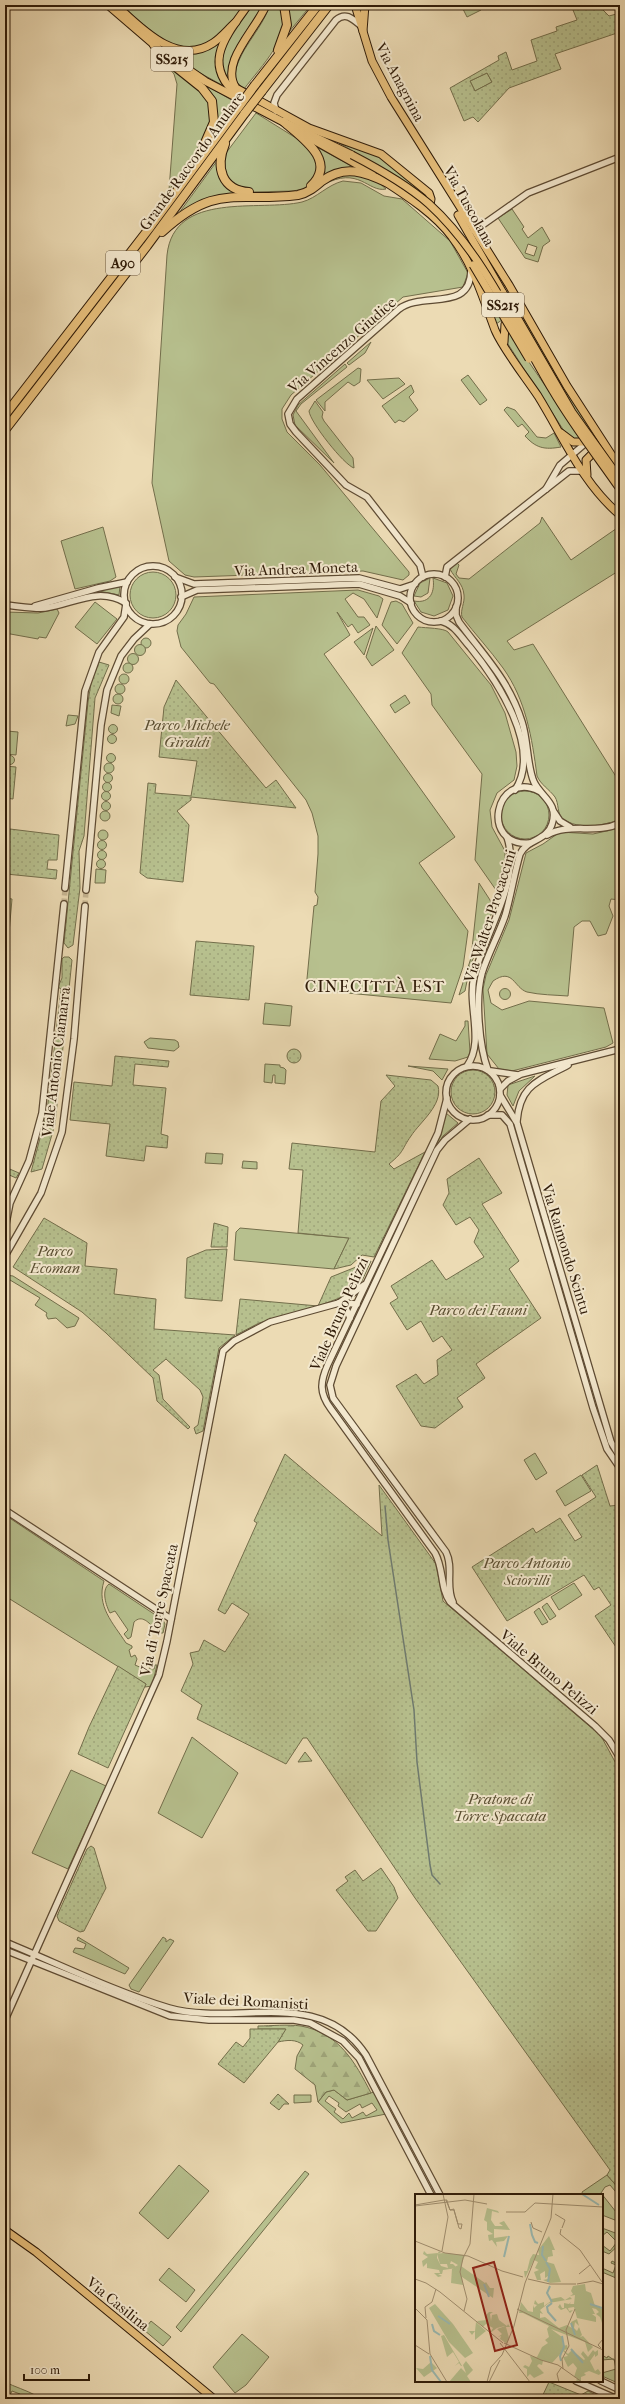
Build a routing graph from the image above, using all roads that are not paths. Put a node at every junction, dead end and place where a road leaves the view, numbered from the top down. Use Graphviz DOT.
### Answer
graph roads {
  1 [pos="108,5"];
  2 [pos="116,5"];
  3 [pos="248,5"];
  4 [pos="266,5"];
  5 [pos="284,5"];
  6 [pos="318,5"];
  7 [pos="329,5"];
  8 [pos="355,5"];
  9 [pos="365,5"];
  10 [pos="236,22"];
  11 [pos="360,25"];
  12 [pos="362,35"];
  13 [pos="154,45"];
  14 [pos="270,66"];
  15 [pos="259,88"];
  16 [pos="244,100"];
  17 [pos="276,111"];
  18 [pos="284,122"];
  19 [pos="234,128"];
  20 [pos="309,128"];
  21 [pos="620,157"];
  22 [pos="372,165"];
  23 [pos="432,166"];
  24 [pos="194,167"];
  25 [pos="388,183"];
  26 [pos="428,214"];
  27 [pos="474,231"];
  28 [pos="147,246"];
  29 [pos="472,267"];
  30 [pos="505,324"];
  31 [pos="504,344"];
  32 [pos="546,379"];
  33 [pos="5,415"];
  34 [pos="593,427"];
  35 [pos="557,428"];
  36 [pos="5,430"];
  37 [pos="587,442"];
  38 [pos="608,449"];
  39 [pos="571,455"];
  40 [pos="620,468"];
  41 [pos="581,471"];
  42 [pos="588,479"];
  43 [pos="620,479"];
  44 [pos="620,488"];
  45 [pos="546,489"];
  46 [pos="620,515"];
  47 [pos="175,577"];
  48 [pos="423,577"];
  49 [pos="445,577"];
  50 [pos="128,582"];
  51 [pos="415,584"];
  52 [pos="181,597"];
  53 [pos="411,603"];
  54 [pos="126,604"];
  55 [pos="5,605"];
  56 [pos="34,607"];
  57 [pos="456,607"];
  58 [pos="441,621"];
  59 [pos="150,624"];
  60 [pos="514,790"];
  61 [pos="541,792"];
  62 [pos="554,812"];
  63 [pos="620,823"];
  64 [pos="573,828"];
  65 [pos="507,837"];
  66 [pos="544,837"];
  67 [pos="530,843"];
  68 [pos="65,888"];
  69 [pos="86,890"];
  70 [pos="64,904"];
  71 [pos="84,906"];
  72 [pos="620,1049"];
  73 [pos="577,1060"];
  74 [pos="467,1066"];
  75 [pos="489,1071"];
  76 [pos="520,1074"];
  77 [pos="500,1092"];
  78 [pos="447,1098"];
  79 [pos="488,1115"];
  80 [pos="470,1119"];
  81 [pos="517,1123"];
  82 [pos="5,1229"];
  83 [pos="5,1256"];
  84 [pos="366,1284"];
  85 [pos="344,1300"];
  86 [pos="339,1303"];
  87 [pos="357,1304"];
  88 [pos="364,1307"];
  89 [pos="350,1318"];
  90 [pos="620,1457"];
  91 [pos="620,1468"];
  92 [pos="5,1510"];
  93 [pos="457,1609"];
  94 [pos="171,1619"];
  95 [pos="620,1758"];
  96 [pos="5,1942"];
  97 [pos="5,1950"];
  98 [pos="34,1954"];
  99 [pos="31,1962"];
  100 [pos="5,2020"];
  101 [pos="430,2194"];
  102 [pos="439,2194"];
  103 [pos="5,2230"];
  104 [pos="578,2382"];
  105 [pos="603,2382"];
  106 [pos="620,2390"];
  107 [pos="214,2399"];
  108 [pos="617,2399"];
  1 -- 13 [label="main road, Via Tuscolana / SS215"];
  2 -- 10 [label="main road, SS215"];
  3 -- 10 [label="main road, SS215"];
  4 -- 17 [label="main road"];
  5 -- 14 [label="highway"];
  6 -- 14 [label="highway, Grande Raccordo Anulare / A90"];
  7 -- 15 [label="highway, Grande Raccordo Anulare / A90"];
  8 -- 11 [label="main road, Via Anagnina / SS215"];
  9 -- 12 [label="main road"];
  10 -- 16 [label="main road"];
  11 -- 12 [label="main road, Via Anagnina / SS215"];
  11 -- 17 [label="street"];
  12 -- 23 [label="main road, Via Anagnina / SS215"];
  13 -- 16 [label="main road, Via Tuscolana / SS215"];
  13 -- 24 [label="highway"];
  14 -- 15 [label="highway, Grande Raccordo Anulare / A90"];
  15 -- 19 [label="highway, Grande Raccordo Anulare / A90, bridge"];
  15 -- 24 [label="highway, Grande Raccordo Anulare / A90, bridge"];
  16 -- 18 [label="main road, Via Tuscolana / SS215"];
  17 -- 20 [label="main road, Via Tuscolana"];
  18 -- 19 [label="highway"];
  18 -- 22 [label="main road, Via Tuscolana / SS215, bridge"];
  18 -- 25 [label="main road, Via Tuscolana"];
  19 -- 28 [label="highway, Grande Raccordo Anulare / A90"];
  20 -- 22 [label="main road"];
  20 -- 26 [label="main road, Via Tuscolana"];
  21 -- 27 [label="street"];
  22 -- 32 [label="main road, Via Tuscolana / SS215, bridge"];
  23 -- 27 [label="main road, Via Tuscolana"];
  23 -- 43 [label="main road, Via Tuscolana / SS215, bridge"];
  24 -- 33 [label="highway, Grande Raccordo Anulare / A90"];
  25 -- 26 [label="main road, Via Tuscolana"];
  25 -- 28 [label="highway"];
  26 -- 29 [label="main road, Via Tuscolana"];
  27 -- 34 [label="main road, Via Tuscolana"];
  28 -- 36 [label="highway, Grande Raccordo Anulare / A90"];
  29 -- 31 [label="main road"];
  29 -- 32 [label="main road, bridge"];
  29 -- 48 [label="street, Via Vincenzo Giudice"];
  30 -- 31 [label="main road"];
  31 -- 35 [label="main road"];
  32 -- 44 [label="main road, Via Tuscolana / SS215, bridge"];
  34 -- 37 [label="main road"];
  34 -- 38 [label="main road, Via Tuscolana"];
  35 -- 37 [label="main road"];
  35 -- 39 [label="main road"];
  37 -- 39 [label="street"];
  38 -- 40 [label="main road, Via Tuscolana"];
  38 -- 42 [label="main road"];
  39 -- 41 [label="main road"];
  39 -- 45 [label="street"];
  41 -- 42 [label="main road"];
  41 -- 45 [label="street"];
  42 -- 46 [label="main road"];
  45 -- 49 [label="street"];
  47 -- 50 [label="street"];
  47 -- 51 [label="street, Via Andrea Moneta"];
  47 -- 52 [label="street"];
  48 -- 49 [label="street"];
  48 -- 51 [label="street"];
  49 -- 57 [label="street"];
  50 -- 54 [label="street"];
  50 -- 56 [label="street"];
  51 -- 53 [label="street"];
  52 -- 53 [label="street, Via Andrea Moneta"];
  52 -- 59 [label="street"];
  53 -- 58 [label="street"];
  54 -- 56 [label="street"];
  54 -- 59 [label="street"];
  54 -- 68 [label="street"];
  55 -- 56 [label="street"];
  57 -- 58 [label="street"];
  57 -- 61 [label="street"];
  58 -- 60 [label="street, Via Walter Procaccini"];
  59 -- 69 [label="street"];
  60 -- 61 [label="street"];
  60 -- 65 [label="street, Via Walter Procaccini"];
  61 -- 62 [label="street"];
  62 -- 64 [label="street"];
  62 -- 66 [label="street"];
  63 -- 64 [label="street"];
  64 -- 66 [label="street, Via Walter Procaccini"];
  65 -- 67 [label="street, Via Walter Procaccini"];
  65 -- 74 [label="street, Via Walter Procaccini"];
  66 -- 67 [label="street, Via Walter Procaccini"];
  67 -- 75 [label="street, Via Walter Procaccini"];
  70 -- 82 [label="street, Viale Antonio Ciamarra"];
  71 -- 83 [label="street, Viale Antonio Ciamarra"];
  72 -- 73 [label="street"];
  73 -- 76 [label="street"];
  73 -- 81 [label="street"];
  74 -- 75 [label="street"];
  74 -- 78 [label="street"];
  75 -- 76 [label="street"];
  75 -- 77 [label="street"];
  76 -- 77 [label="street"];
  77 -- 79 [label="street"];
  77 -- 81 [label="street, Via Raimondo Scintu"];
  78 -- 80 [label="street"];
  78 -- 84 [label="street, Viale Bruno Pelizzi"];
  79 -- 80 [label="street"];
  79 -- 91 [label="street, Via Raimondo Scintu"];
  80 -- 88 [label="street, Viale Bruno Pelizzi"];
  81 -- 90 [label="street, Via Raimondo Scintu"];
  84 -- 85 [label="street, Via di Torre Spaccata"];
  84 -- 87 [label="street, Viale Bruno Pelizzi"];
  85 -- 86 [label="street, Via di Torre Spaccata"];
  85 -- 87 [label="street"];
  86 -- 87 [label="street, Via di Torre Spaccata"];
  86 -- 89 [label="street"];
  86 -- 94 [label="street, Via di Torre Spaccata"];
  87 -- 88 [label="street, Via di Torre Spaccata"];
  87 -- 89 [label="street, Viale Bruno Pelizzi"];
  88 -- 93 [label="street, Viale Bruno Pelizzi"];
  89 -- 93 [label="street, Viale Bruno Pelizzi"];
  92 -- 94 [label="street"];
  93 -- 95 [label="street, Viale Bruno Pelizzi"];
  94 -- 98 [label="street, Via di Torre Spaccata"];
  96 -- 98 [label="street, Viale dei Romanisti"];
  97 -- 99 [label="street, Viale dei Romanisti"];
  98 -- 99 [label="street, Via di Torre Spaccata"];
  98 -- 102 [label="street, Viale dei Romanisti"];
  99 -- 100 [label="street, Via di Torre Spaccata"];
  99 -- 101 [label="street, Viale dei Romanisti"];
  103 -- 107 [label="main road, Via Casilina"];
  104 -- 108 [label="street"];
  105 -- 106 [label="street"];
}
